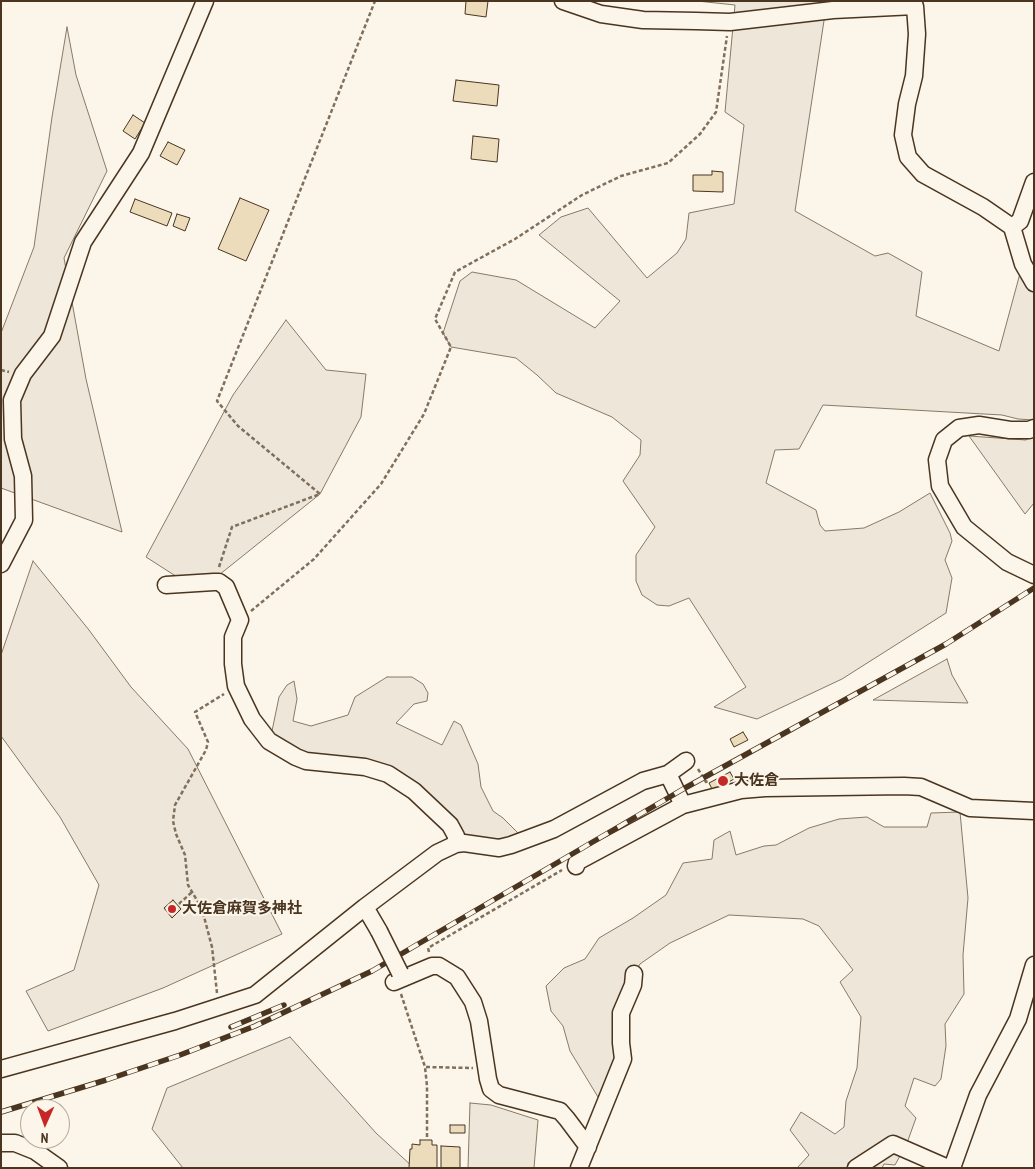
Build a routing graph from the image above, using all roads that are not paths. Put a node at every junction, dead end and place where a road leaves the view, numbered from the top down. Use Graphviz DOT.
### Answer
graph roads {
  1 [pos="205,1"];
  2 [pos="563,1"];
  3 [pos="834,6"];
  4 [pos="1034,182"];
  5 [pos="1012,227"];
  6 [pos="1034,283"];
  7 [pos="1034,428"];
  8 [pos="1,564"];
  9 [pos="1034,575"];
  10 [pos="166,585"];
  11 [pos="692,765"];
  12 [pos="668,774"];
  13 [pos="683,804"];
  14 [pos="1034,811"];
  15 [pos="456,844"];
  16 [pos="576,864"];
  17 [pos="365,907"];
  18 [pos="1034,965"];
  19 [pos="634,974"];
  20 [pos="1,1069"];
  21 [pos="1,1143"];
  22 [pos="588,1147"];
  23 [pos="59,1168"];
  24 [pos="579,1168"];
  25 [pos="856,1168"];
  26 [pos="950,1168"];
  1 -- 8 [label="street"];
  2 -- 3 [label="street"];
  3 -- 5 [label="street"];
  4 -- 5 [label="street"];
  5 -- 6 [label="street"];
  7 -- 9 [label="street"];
  10 -- 15 [label="street"];
  11 -- 12 [label="street"];
  12 -- 13 [label="street"];
  12 -- 15 [label="street"];
  13 -- 14 [label="street"];
  13 -- 16 [label="street"];
  15 -- 17 [label="street"];
  17 -- 20 [label="street"];
  17 -- 22 [label="street, bridge"];
  18 -- 26 [label="street"];
  19 -- 22 [label="street"];
  21 -- 23 [label="street"];
  22 -- 24 [label="street"];
  25 -- 26 [label="street"];
}
